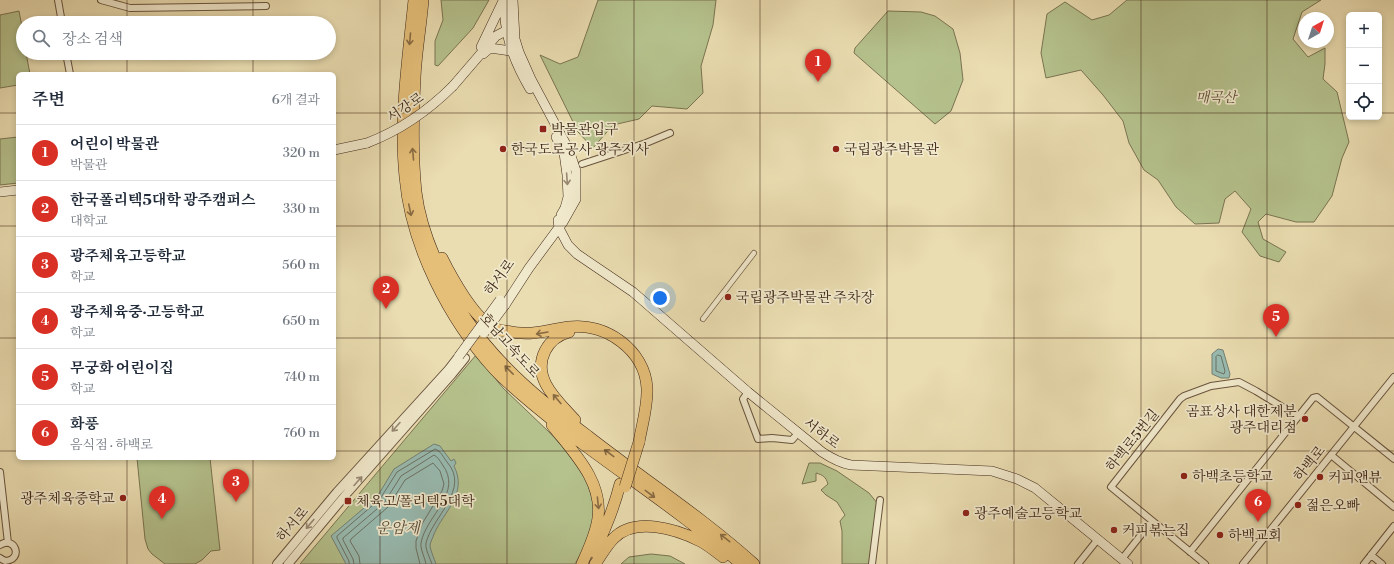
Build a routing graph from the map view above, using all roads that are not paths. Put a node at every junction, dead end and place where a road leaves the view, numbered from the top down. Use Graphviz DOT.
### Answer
graph roads {
  1 [pos="58,0"];
  2 [pos="101,0"];
  3 [pos="414,0"];
  4 [pos="423,0"];
  5 [pos="504,0"];
  6 [pos="513,0"];
  7 [pos="266,6"];
  8 [pos="61,16"];
  9 [pos="510,28"];
  10 [pos="511,51"];
  11 [pos="475,59"];
  12 [pos="67,60"];
  13 [pos="70,72"];
  14 [pos="670,133"];
  15 [pos="336,150"];
  16 [pos="582,164"];
  17 [pos="415,173"];
  18 [pos="16,190"];
  19 [pos="0,192"];
  20 [pos="558,224"];
  21 [pos="754,253"];
  22 [pos="703,319"];
  23 [pos="462,357"];
  24 [pos="1394,377"];
  25 [pos="748,392"];
  26 [pos="542,412"];
  27 [pos="1297,416"];
  28 [pos="1354,427"];
  29 [pos="798,433"];
  30 [pos="591,439"];
  31 [pos="636,441"];
  32 [pos="1331,455"];
  33 [pos="1394,459"];
  34 [pos="0,472"];
  35 [pos="623,485"];
  36 [pos="880,500"];
  37 [pos="1394,507"];
  38 [pos="1152,521"];
  39 [pos="1394,526"];
  40 [pos="1098,539"];
  41 [pos="8,543"];
  42 [pos="0,546"];
  43 [pos="1190,552"];
  44 [pos="1371,555"];
  45 [pos="0,558"];
  46 [pos="10,562"];
  47 [pos="1125,562"];
  48 [pos="276,564"];
  49 [pos="288,564"];
  50 [pos="582,564"];
  51 [pos="586,564"];
  52 [pos="594,564"];
  53 [pos="732,564"];
  54 [pos="741,564"];
  55 [pos="754,564"];
  56 [pos="872,564"];
  57 [pos="1078,564"];
  58 [pos="1205,564"];
  59 [pos="1243,564"];
  60 [pos="1364,564"];
  61 [pos="1382,564"];
  1 -- 8 [label="street"];
  2 -- 7 [label="street"];
  3 -- 26 [label="highway, 호남고속도로, one-way"];
  17 -- 4 [label="highway, 호남고속도로, one-way"];
  5 -- 9 [label="main road, 하서로"];
  5 -- 11 [label="main road, 서강로"];
  6 -- 9 [label="main road, 하서로"];
  9 -- 10 [label="main road, 하서로"];
  9 -- 11 [label="main road, 서강로"];
  9 -- 20 [label="main road, 하서로"];
  10 -- 11 [label="main road"];
  10 -- 20 [label="main road, 하서로, one-way"];
  11 -- 15 [label="main road, 서강로, bridge"];
  12 -- 13 [label="street"];
  14 -- 16 [label="street"];
  30 -- 17 [label="highway, 호남고속도로, one-way"];
  31 -- 17 [label="highway, one-way"];
  18 -- 19 [label="main road"];
  20 -- 23 [label="main road, 하서로, bridge"];
  20 -- 25 [label="main road, 서하로"];
  21 -- 22 [label="street"];
  23 -- 48 [label="street, 하서로, one-way"];
  49 -- 23 [label="street, 하서로, one-way"];
  24 -- 28 [label="street, 하백로"];
  25 -- 29 [label="main road, 서하로"];
  25 -- 29 [label="street"];
  26 -- 50 [label="highway, one-way"];
  26 -- 54 [label="highway, 호남고속도로, one-way"];
  27 -- 28 [label="street"];
  27 -- 38 [label="street, 하백로5번길"];
  27 -- 43 [label="street"];
  28 -- 32 [label="street, 하백로"];
  28 -- 33 [label="street"];
  29 -- 40 [label="main road, 서하로"];
  30 -- 31 [label="highway, one-way"];
  55 -- 30 [label="highway, 호남고속도로, one-way"];
  31 -- 35 [label="highway, bridge"];
  32 -- 37 [label="street"];
  32 -- 59 [label="street, 하백로"];
  34 -- 41 [label="street"];
  35 -- 51 [label="highway"];
  35 -- 52 [label="highway"];
  36 -- 56 [label="street"];
  38 -- 43 [label="street, 하백로5번길"];
  38 -- 47 [label="street, 서하로"];
  39 -- 44 [label="street"];
  40 -- 47 [label="main road, 서하로"];
  40 -- 57 [label="street"];
  41 -- 42 [label="street"];
  41 -- 46 [label="street"];
  43 -- 58 [label="street, 하백로5번길"];
  44 -- 60 [label="street"];
  44 -- 61 [label="street"];
  45 -- 46 [label="street"];
  52 -- 53 [label="highway"];
}
